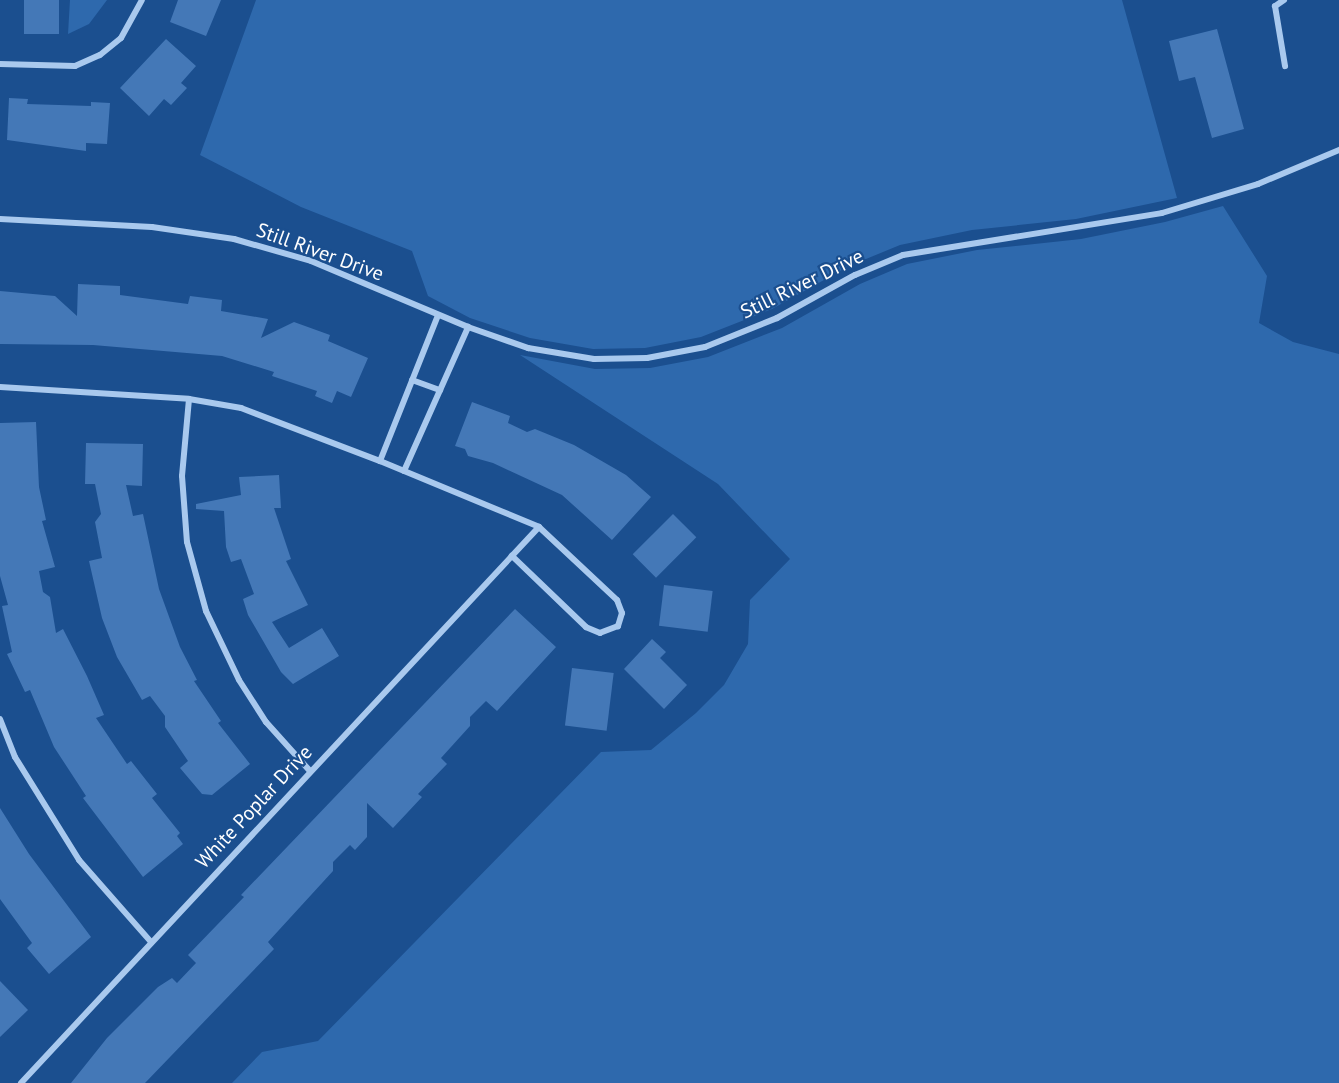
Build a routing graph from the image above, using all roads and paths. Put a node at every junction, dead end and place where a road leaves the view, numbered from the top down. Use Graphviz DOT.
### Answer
graph roads {
  1 [pos="142,0"];
  2 [pos="1284,0"];
  3 [pos="0,64"];
  4 [pos="1285,66"];
  5 [pos="1339,150"];
  6 [pos="0,219"];
  7 [pos="438,315"];
  8 [pos="468,327"];
  9 [pos="412,380"];
  10 [pos="0,387"];
  11 [pos="440,390"];
  12 [pos="189,399"];
  13 [pos="380,461"];
  14 [pos="404,471"];
  15 [pos="539,527"];
  16 [pos="512,556"];
  17 [pos="0,719"];
  18 [pos="310,771"];
  19 [pos="151,942"];
  20 [pos="21,1083"];
  1 -- 3 [label="street"];
  2 -- 4 [label="street"];
  5 -- 8 [label="street, Still River Drive"];
  6 -- 7 [label="street, Still River Drive"];
  7 -- 8 [label="street, Still River Drive"];
  7 -- 9 [label="street"];
  8 -- 11 [label="street"];
  9 -- 11 [label="street"];
  9 -- 13 [label="street"];
  10 -- 12 [label="street"];
  11 -- 14 [label="street"];
  12 -- 13 [label="street"];
  12 -- 18 [label="street"];
  13 -- 14 [label="street"];
  14 -- 15 [label="street"];
  15 -- 16 [label="street, White Poplar Drive"];
  15 -- 16 [label="street"];
  16 -- 18 [label="street, White Poplar Drive"];
  17 -- 19 [label="street"];
  18 -- 19 [label="street, White Poplar Drive"];
  19 -- 20 [label="street, White Poplar Drive"];
}
